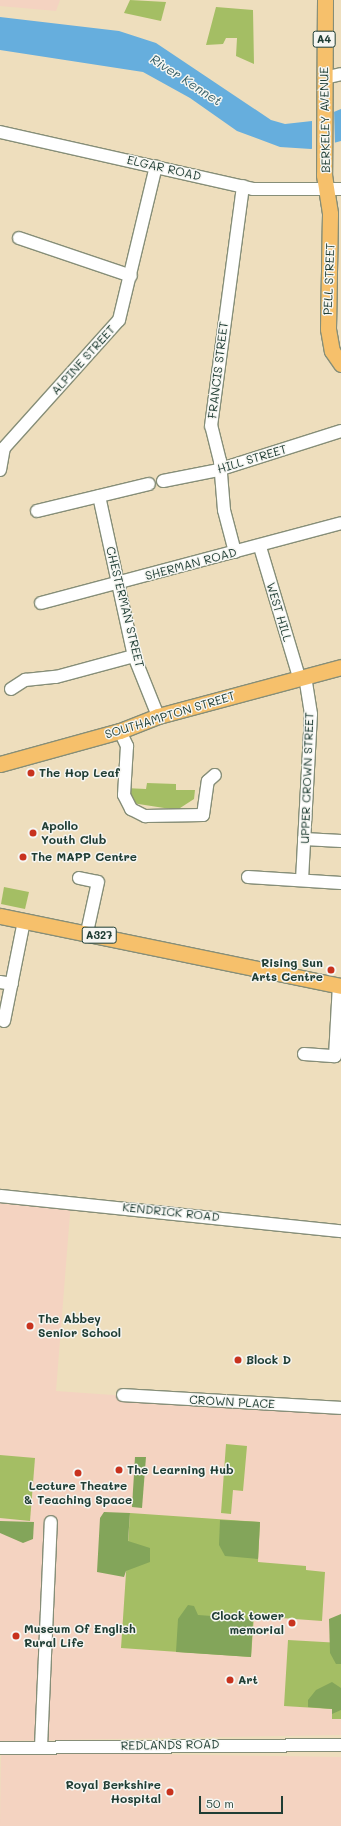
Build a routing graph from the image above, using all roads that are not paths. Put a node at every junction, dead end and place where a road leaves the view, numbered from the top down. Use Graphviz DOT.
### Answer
graph roads {
  1 [pos="325,0"];
  2 [pos="341,74"];
  3 [pos="324,78"];
  4 [pos="0,132"];
  5 [pos="156,166"];
  6 [pos="243,186"];
  7 [pos="335,191"];
  8 [pos="19,238"];
  9 [pos="131,276"];
  10 [pos="341,364"];
  11 [pos="341,431"];
  12 [pos="0,470"];
  13 [pos="218,470"];
  14 [pos="162,481"];
  15 [pos="149,484"];
  16 [pos="99,496"];
  17 [pos="37,511"];
  18 [pos="341,522"];
  19 [pos="260,547"];
  20 [pos="235,552"];
  21 [pos="118,583"];
  22 [pos="41,603"];
  23 [pos="134,656"];
  24 [pos="341,667"];
  25 [pos="302,676"];
  26 [pos="11,689"];
  27 [pos="158,716"];
  28 [pos="120,731"];
  29 [pos="0,764"];
  30 [pos="214,775"];
  31 [pos="304,839"];
  32 [pos="341,841"];
  33 [pos="248,877"];
  34 [pos="79,878"];
  35 [pos="302,880"];
  36 [pos="341,883"];
  37 [pos="0,916"];
  38 [pos="24,921"];
  39 [pos="87,932"];
  40 [pos="0,982"];
  41 [pos="12,984"];
  42 [pos="340,986"];
  43 [pos="4,1021"];
  44 [pos="304,1054"];
  45 [pos="0,1196"];
  46 [pos="341,1231"];
  47 [pos="123,1395"];
  48 [pos="341,1408"];
  49 [pos="51,1522"];
  50 [pos="341,1745"];
  51 [pos="41,1747"];
  52 [pos="0,1748"];
  1 -- 3 [label="main road, BERKELEY AVENUE / A4"];
  2 -- 3 [label="street"];
  3 -- 7 [label="main road, BERKELEY AVENUE / A4"];
  4 -- 5 [label="street, ELGAR ROAD"];
  5 -- 6 [label="street, ELGAR ROAD"];
  5 -- 9 [label="street, ALPINE STREET"];
  6 -- 7 [label="street, ELGAR ROAD"];
  6 -- 13 [label="street, FRANCIS STREET"];
  7 -- 10 [label="main road, PELL STREET / A4"];
  8 -- 9 [label="street"];
  9 -- 12 [label="street, ALPINE STREET"];
  11 -- 13 [label="street, HILL STREET"];
  13 -- 14 [label="street, HILL STREET"];
  13 -- 20 [label="street, FRANCIS STREET"];
  15 -- 16 [label="street"];
  16 -- 17 [label="street"];
  16 -- 21 [label="street, CHESTERMAN STREET"];
  18 -- 19 [label="street, SHERMAN ROAD"];
  19 -- 20 [label="street, SHERMAN ROAD"];
  19 -- 25 [label="street, WEST HILL"];
  20 -- 21 [label="street, SHERMAN ROAD"];
  21 -- 22 [label="street, SHERMAN ROAD"];
  21 -- 23 [label="street, CHESTERMAN STREET"];
  23 -- 26 [label="street"];
  23 -- 27 [label="street, CHESTERMAN STREET"];
  24 -- 25 [label="main road, SOUTHAMPTON STREET"];
  25 -- 27 [label="main road, SOUTHAMPTON STREET"];
  25 -- 31 [label="street, UPPER CROWN STREET"];
  27 -- 28 [label="main road, SOUTHAMPTON STREET"];
  28 -- 29 [label="main road, SOUTHAMPTON STREET"];
  28 -- 30 [label="street"];
  31 -- 32 [label="street"];
  31 -- 35 [label="street, UPPER CROWN STREET"];
  33 -- 35 [label="street"];
  34 -- 39 [label="street"];
  35 -- 36 [label="street"];
  37 -- 38 [label="main road, A327"];
  38 -- 39 [label="main road, A327"];
  38 -- 41 [label="street"];
  39 -- 42 [label="main road, A327"];
  40 -- 41 [label="street"];
  41 -- 43 [label="street"];
  42 -- 44 [label="street"];
  45 -- 46 [label="street, KENDRICK ROAD"];
  47 -- 48 [label="street, CROWN PLACE"];
  49 -- 51 [label="street"];
  50 -- 51 [label="street, REDLANDS ROAD"];
  51 -- 52 [label="street, REDLANDS ROAD"];
}
